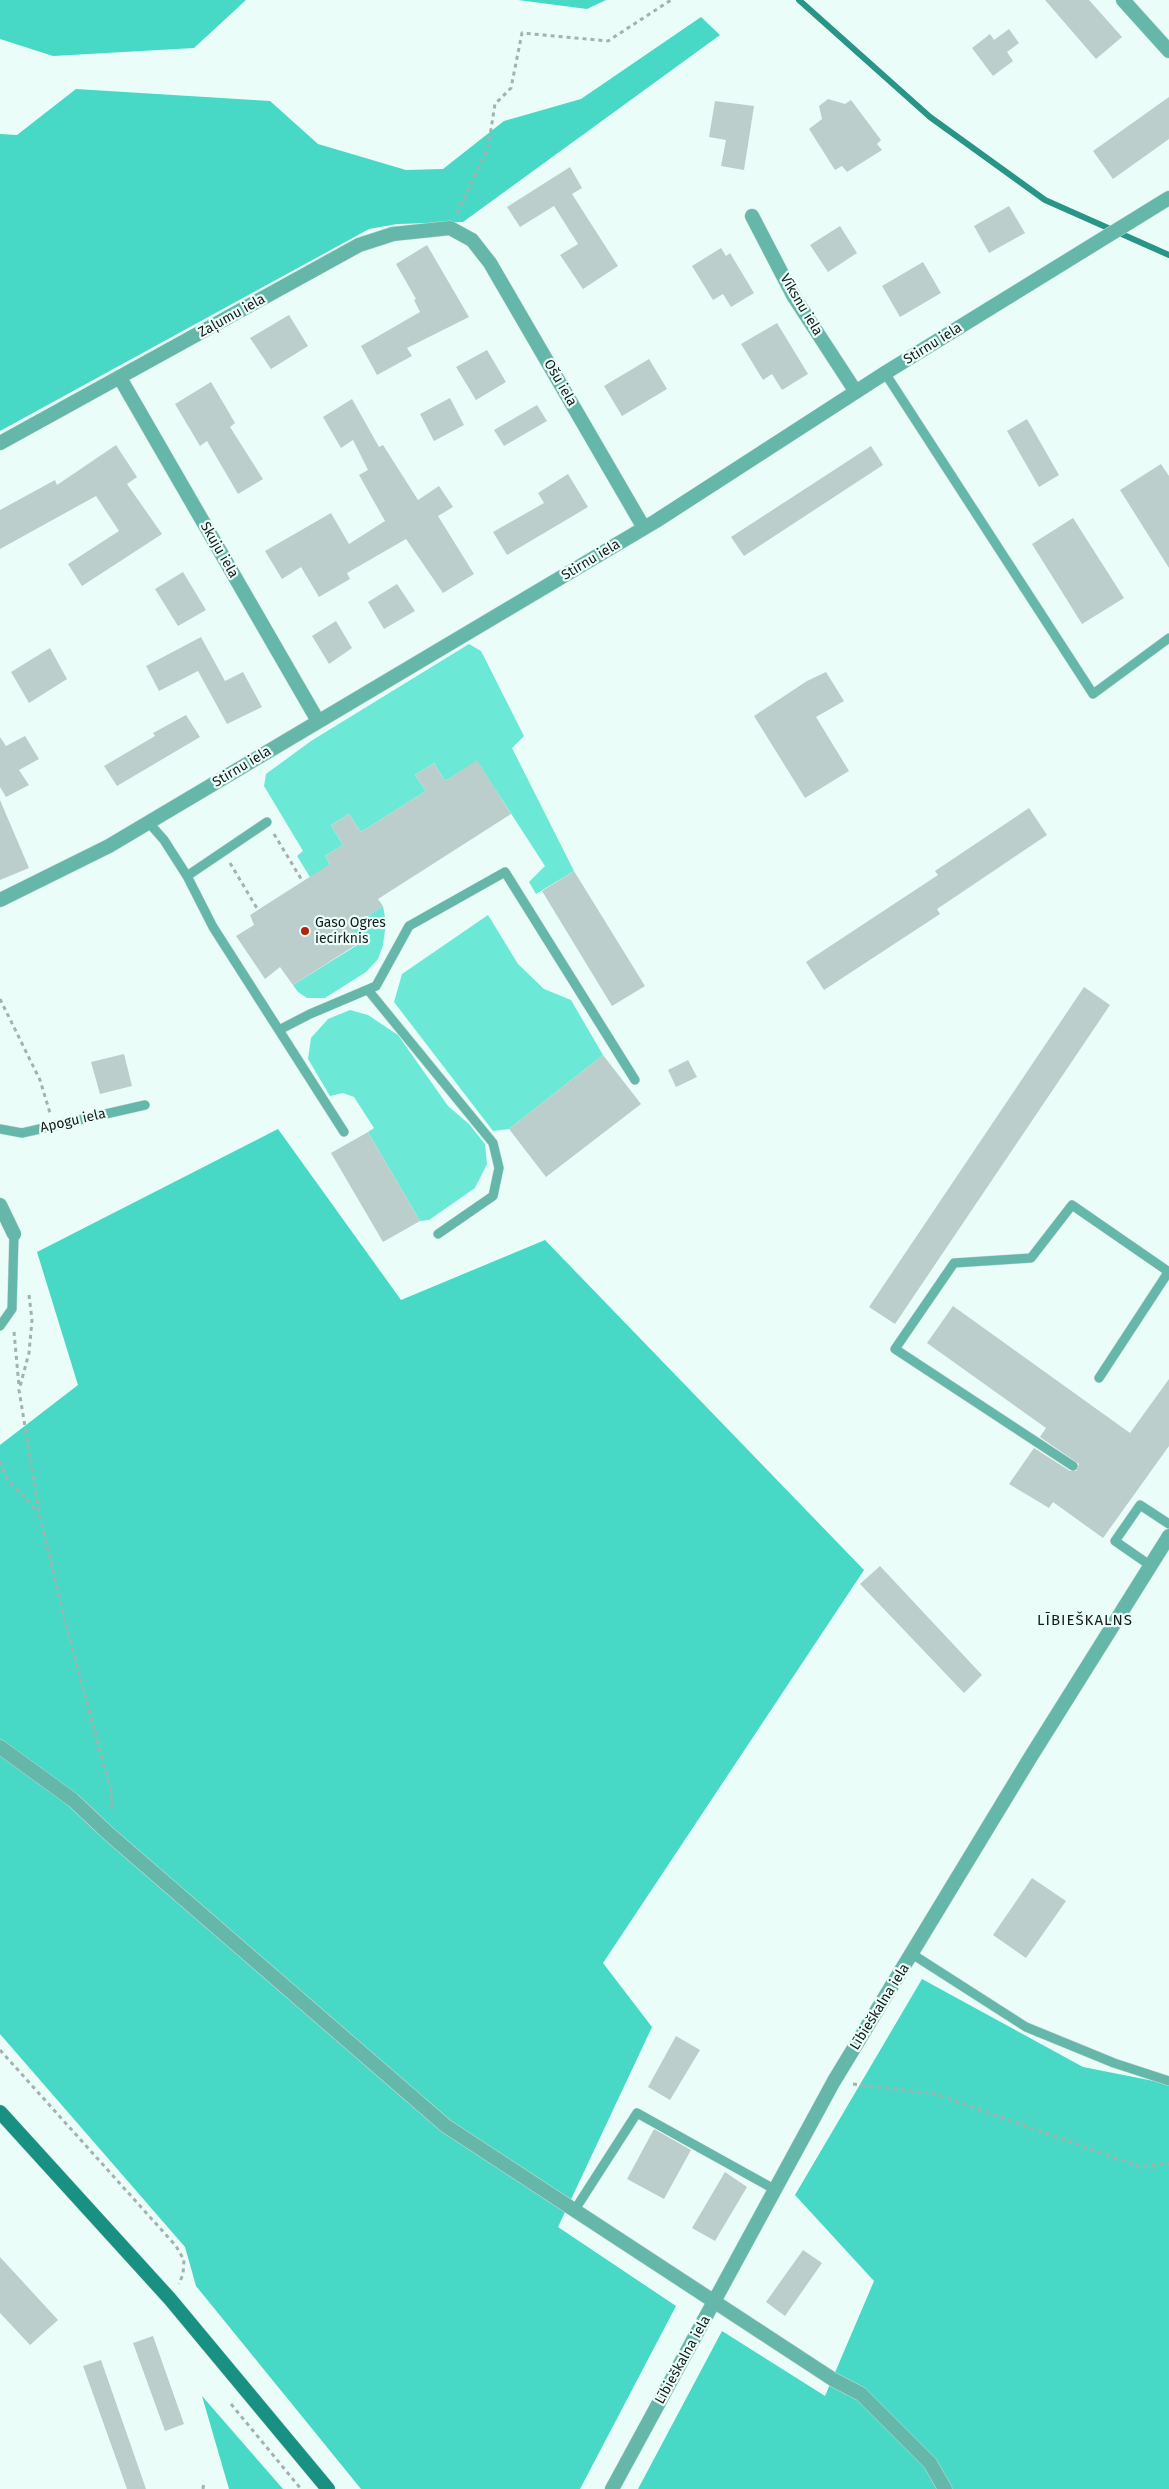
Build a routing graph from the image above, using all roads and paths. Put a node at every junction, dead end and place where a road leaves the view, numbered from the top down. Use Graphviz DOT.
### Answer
graph roads {
  1 [pos="671,0"];
  2 [pos="1123,0"];
  3 [pos="1169,51"];
  4 [pos="1169,198"];
  5 [pos="752,216"];
  6 [pos="450,228"];
  7 [pos="885,373"];
  8 [pos="120,378"];
  9 [pos="856,392"];
  10 [pos="0,443"];
  11 [pos="644,528"];
  12 [pos="1169,638"];
  13 [pos="318,721"];
  14 [pos="149,822"];
  15 [pos="267,822"];
  16 [pos="224,851"];
  17 [pos="187,876"];
  18 [pos="302,882"];
  19 [pos="0,900"];
  20 [pos="258,910"];
  21 [pos="368,990"];
  22 [pos="0,999"];
  23 [pos="279,1030"];
  24 [pos="635,1080"];
  25 [pos="146,1105"];
  26 [pos="54,1125"];
  27 [pos="0,1129"];
  28 [pos="344,1132"];
  29 [pos="0,1205"];
  30 [pos="14,1234"];
  31 [pos="438,1234"];
  32 [pos="1169,1272"];
  33 [pos="29,1292"];
  34 [pos="12,1309"];
  35 [pos="0,1326"];
  36 [pos="1099,1378"];
  37 [pos="19,1390"];
  38 [pos="0,1461"];
  39 [pos="1072,1466"];
  40 [pos="39,1512"];
  41 [pos="1169,1524"];
  42 [pos="1169,1536"];
  43 [pos="1151,1566"];
  44 [pos="0,1747"];
  45 [pos="109,1834"];
  46 [pos="912,1954"];
  47 [pos="0,2050"];
  48 [pos="834,2081"];
  49 [pos="1169,2081"];
  50 [pos="0,2112"];
  51 [pos="1169,2163"];
  52 [pos="774,2189"];
  53 [pos="574,2212"];
  54 [pos="170,2299"];
  55 [pos="714,2303"];
  56 [pos="204,2481"];
  57 [pos="203,2489"];
  58 [pos="328,2489"];
  59 [pos="612,2489"];
  60 [pos="945,2489"];
  1 -- 6 [label="path"];
  2 -- 3 [label="street"];
  4 -- 7 [label="street, Stirnu iela"];
  5 -- 9 [label="street, Vīksnu iela"];
  6 -- 8 [label="street, Zaļumu iela"];
  6 -- 11 [label="street, Ošu iela"];
  7 -- 9 [label="street, Stirnu iela"];
  7 -- 12 [label="lane"];
  8 -- 10 [label="street, Zaļumu iela"];
  8 -- 13 [label="street, Skuju iela"];
  9 -- 11 [label="street, Stirnu iela"];
  11 -- 13 [label="street, Stirnu iela"];
  13 -- 14 [label="street, Stirnu iela"];
  14 -- 17 [label="lane"];
  14 -- 19 [label="street, Stirnu iela"];
  15 -- 16 [label="lane"];
  15 -- 18 [label="path"];
  16 -- 17 [label="lane"];
  16 -- 20 [label="path"];
  17 -- 23 [label="lane"];
  21 -- 23 [label="lane"];
  21 -- 24 [label="lane"];
  21 -- 31 [label="lane"];
  22 -- 26 [label="path"];
  23 -- 28 [label="lane"];
  25 -- 26 [label="lane, Apogu iela"];
  26 -- 27 [label="lane, Apogu iela"];
  29 -- 30 [label="street"];
  30 -- 34 [label="lane"];
  32 -- 36 [label="lane"];
  32 -- 39 [label="lane"];
  33 -- 37 [label="path"];
  34 -- 35 [label="lane"];
  34 -- 37 [label="path"];
  37 -- 40 [label="path"];
  38 -- 40 [label="path"];
  40 -- 45 [label="path"];
  41 -- 43 [label="lane"];
  42 -- 43 [label="street, Lībieškalna iela"];
  43 -- 46 [label="street, Lībieškalna iela"];
  44 -- 45 [label="street"];
  45 -- 53 [label="street"];
  46 -- 48 [label="street, Lībieškalna iela"];
  46 -- 49 [label="lane"];
  47 -- 54 [label="path"];
  48 -- 51 [label="path"];
  48 -- 52 [label="street, Lībieškalna iela"];
  50 -- 54 [label="main road"];
  52 -- 53 [label="lane"];
  52 -- 55 [label="street, Lībieškalna iela"];
  53 -- 55 [label="street"];
  54 -- 58 [label="main road"];
  55 -- 59 [label="street, Lībieškalna iela"];
  55 -- 60 [label="street"];
  56 -- 57 [label="path"];
}
